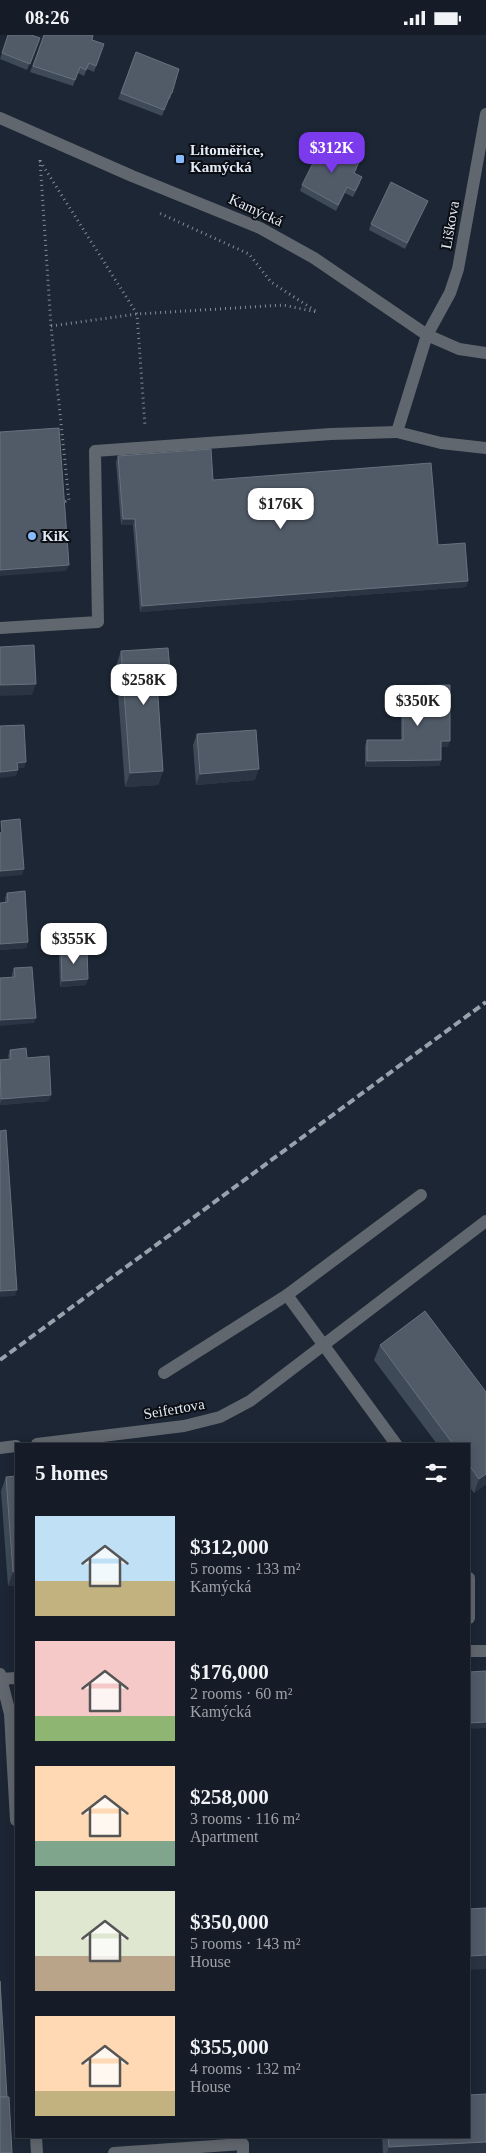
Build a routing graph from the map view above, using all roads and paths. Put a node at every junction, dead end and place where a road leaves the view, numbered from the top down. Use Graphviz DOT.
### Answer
graph roads {
  1 [pos="486,114"];
  2 [pos="0,118"];
  3 [pos="249,254"];
  4 [pos="138,314"];
  5 [pos="51,326"];
  6 [pos="427,335"];
  7 [pos="486,353"];
  8 [pos="62,428"];
  9 [pos="53,429"];
  10 [pos="397,432"];
  11 [pos="146,446"];
  12 [pos="486,448"];
  13 [pos="62,502"];
  14 [pos="0,628"];
  15 [pos="422,1195"];
  16 [pos="486,1221"];
  17 [pos="287,1295"];
  18 [pos="324,1345"];
  19 [pos="164,1373"];
  20 [pos="46,1443"];
  21 [pos="395,1443"];
  22 [pos="15,1446"];
  23 [pos="0,1448"];
  24 [pos="470,1651"];
  25 [pos="486,1651"];
  26 [pos="0,1678"];
  27 [pos="15,1678"];
  28 [pos="15,1802"];
  29 [pos="36,2138"];
  30 [pos="37,2153"];
  31 [pos="114,2153"];
  32 [pos="243,2153"];
  1 -- 6 [label="street, Liškova"];
  2 -- 6 [label="street, Kamýcká"];
  3 -- 4 [label="path"];
  4 -- 5 [label="path"];
  4 -- 5 [label="path"];
  4 -- 11 [label="path"];
  5 -- 8 [label="path"];
  6 -- 7 [label="street, Kamýcká"];
  6 -- 10 [label="street, Liškova"];
  8 -- 9 [label="path"];
  8 -- 13 [label="path"];
  10 -- 11 [label="street"];
  10 -- 12 [label="street"];
  11 -- 14 [label="street"];
  15 -- 17 [label="street"];
  16 -- 18 [label="street, Seifertova"];
  17 -- 18 [label="street"];
  17 -- 19 [label="street"];
  18 -- 20 [label="street, Seifertova"];
  18 -- 21 [label="street"];
  22 -- 23 [label="street"];
  24 -- 25 [label="street"];
  26 -- 27 [label="street"];
  26 -- 28 [label="street"];
  29 -- 30 [label="street"];
  31 -- 32 [label="street"];
}
